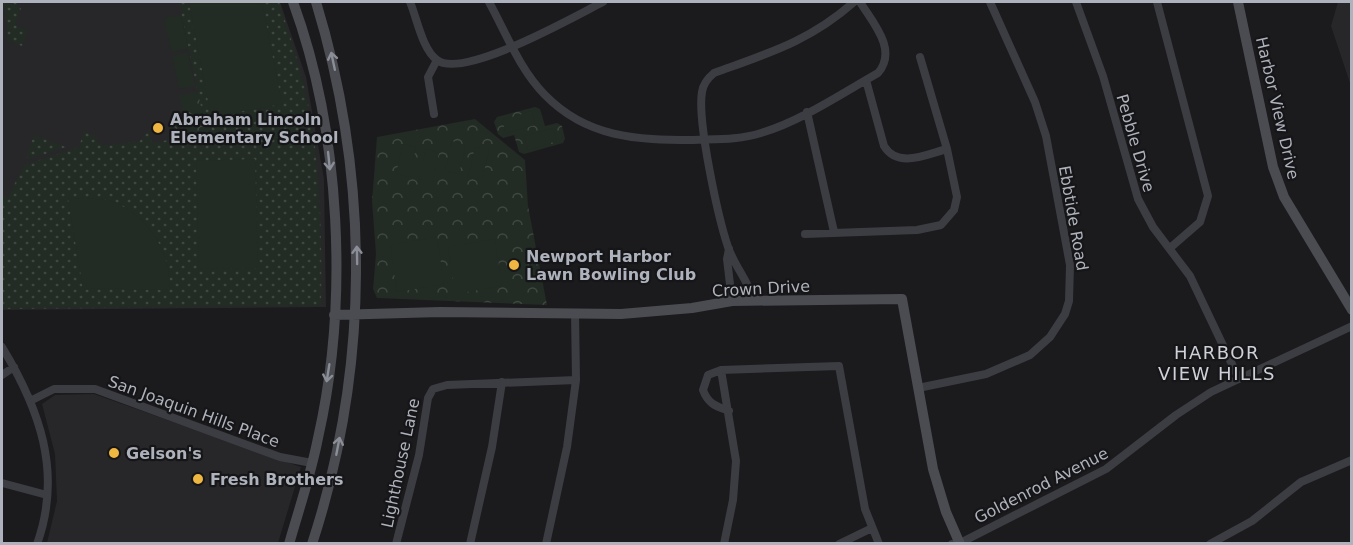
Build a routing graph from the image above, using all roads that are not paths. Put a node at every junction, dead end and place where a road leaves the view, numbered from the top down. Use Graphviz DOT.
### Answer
graph roads {
  1 [pos="293,2"];
  2 [pos="316,2"];
  3 [pos="410,2"];
  4 [pos="489,2"];
  5 [pos="603,2"];
  6 [pos="854,2"];
  7 [pos="860,2"];
  8 [pos="990,2"];
  9 [pos="1076,2"];
  10 [pos="1157,2"];
  11 [pos="1238,2"];
  12 [pos="513,47"];
  13 [pos="920,57"];
  14 [pos="437,60"];
  15 [pos="866,80"];
  16 [pos="807,112"];
  17 [pos="434,114"];
  18 [pos="705,140"];
  19 [pos="947,149"];
  20 [pos="834,232"];
  21 [pos="805,234"];
  22 [pos="1170,248"];
  23 [pos="729,249"];
  24 [pos="747,281"];
  25 [pos="730,282"];
  26 [pos="754,300"];
  27 [pos="732,301"];
  28 [pos="1352,310"];
  29 [pos="356,313"];
  30 [pos="575,313"];
  31 [pos="334,315"];
  32 [pos="1352,326"];
  33 [pos="2,348"];
  34 [pos="14,367"];
  35 [pos="721,370"];
  36 [pos="2,375"];
  37 [pos="1239,379"];
  38 [pos="576,380"];
  39 [pos="502,382"];
  40 [pos="918,388"];
  41 [pos="32,400"];
  42 [pos="729,411"];
  43 [pos="1352,460"];
  44 [pos="312,463"];
  45 [pos="2,483"];
  46 [pos="47,495"];
  47 [pos="872,528"];
  48 [pos="37,543"];
  49 [pos="289,543"];
  50 [pos="312,543"];
  51 [pos="396,543"];
  52 [pos="470,543"];
  53 [pos="546,543"];
  54 [pos="724,543"];
  55 [pos="839,543"];
  56 [pos="879,543"];
  57 [pos="958,543"];
  58 [pos="1210,543"];
  1 -- 31 [label="street, one-way"];
  29 -- 2 [label="street, one-way"];
  3 -- 14 [label="street"];
  4 -- 12 [label="street"];
  5 -- 12 [label="street"];
  6 -- 18 [label="street"];
  7 -- 15 [label="street"];
  8 -- 40 [label="street, Ebbtide Road"];
  9 -- 22 [label="street, Pebble Drive"];
  10 -- 22 [label="street"];
  11 -- 28 [label="street, Harbor View Drive"];
  12 -- 14 [label="street"];
  12 -- 18 [label="street"];
  13 -- 19 [label="street"];
  14 -- 17 [label="street"];
  15 -- 16 [label="street"];
  15 -- 19 [label="street"];
  16 -- 18 [label="street"];
  16 -- 20 [label="street"];
  18 -- 23 [label="street"];
  19 -- 20 [label="street"];
  20 -- 21 [label="street"];
  22 -- 37 [label="street, Pebble Drive"];
  23 -- 24 [label="street"];
  23 -- 25 [label="street"];
  24 -- 25 [label="street"];
  24 -- 26 [label="street"];
  25 -- 27 [label="street"];
  26 -- 27 [label="street, Crown Drive"];
  26 -- 40 [label="street, Crown Drive"];
  27 -- 30 [label="street, Crown Drive"];
  29 -- 30 [label="street, Crown Drive"];
  29 -- 31 [label="street, Crown Drive"];
  50 -- 29 [label="street, one-way"];
  30 -- 38 [label="street"];
  31 -- 44 [label="street, one-way"];
  32 -- 37 [label="street, Goldenrod Avenue"];
  33 -- 34 [label="street"];
  34 -- 36 [label="street"];
  34 -- 41 [label="street"];
  35 -- 42 [label="street"];
  35 -- 42 [label="street"];
  35 -- 47 [label="street"];
  37 -- 57 [label="street, Goldenrod Avenue"];
  38 -- 39 [label="street, Lighthouse Lane"];
  38 -- 53 [label="street"];
  39 -- 51 [label="street, Lighthouse Lane"];
  39 -- 52 [label="street"];
  40 -- 57 [label="street, Crown Drive"];
  41 -- 44 [label="street, San Joaquin Hills Place"];
  41 -- 46 [label="street"];
  42 -- 54 [label="street"];
  43 -- 58 [label="street"];
  44 -- 49 [label="street"];
  45 -- 46 [label="street"];
  46 -- 48 [label="street"];
  47 -- 55 [label="street"];
  47 -- 56 [label="street"];
}
